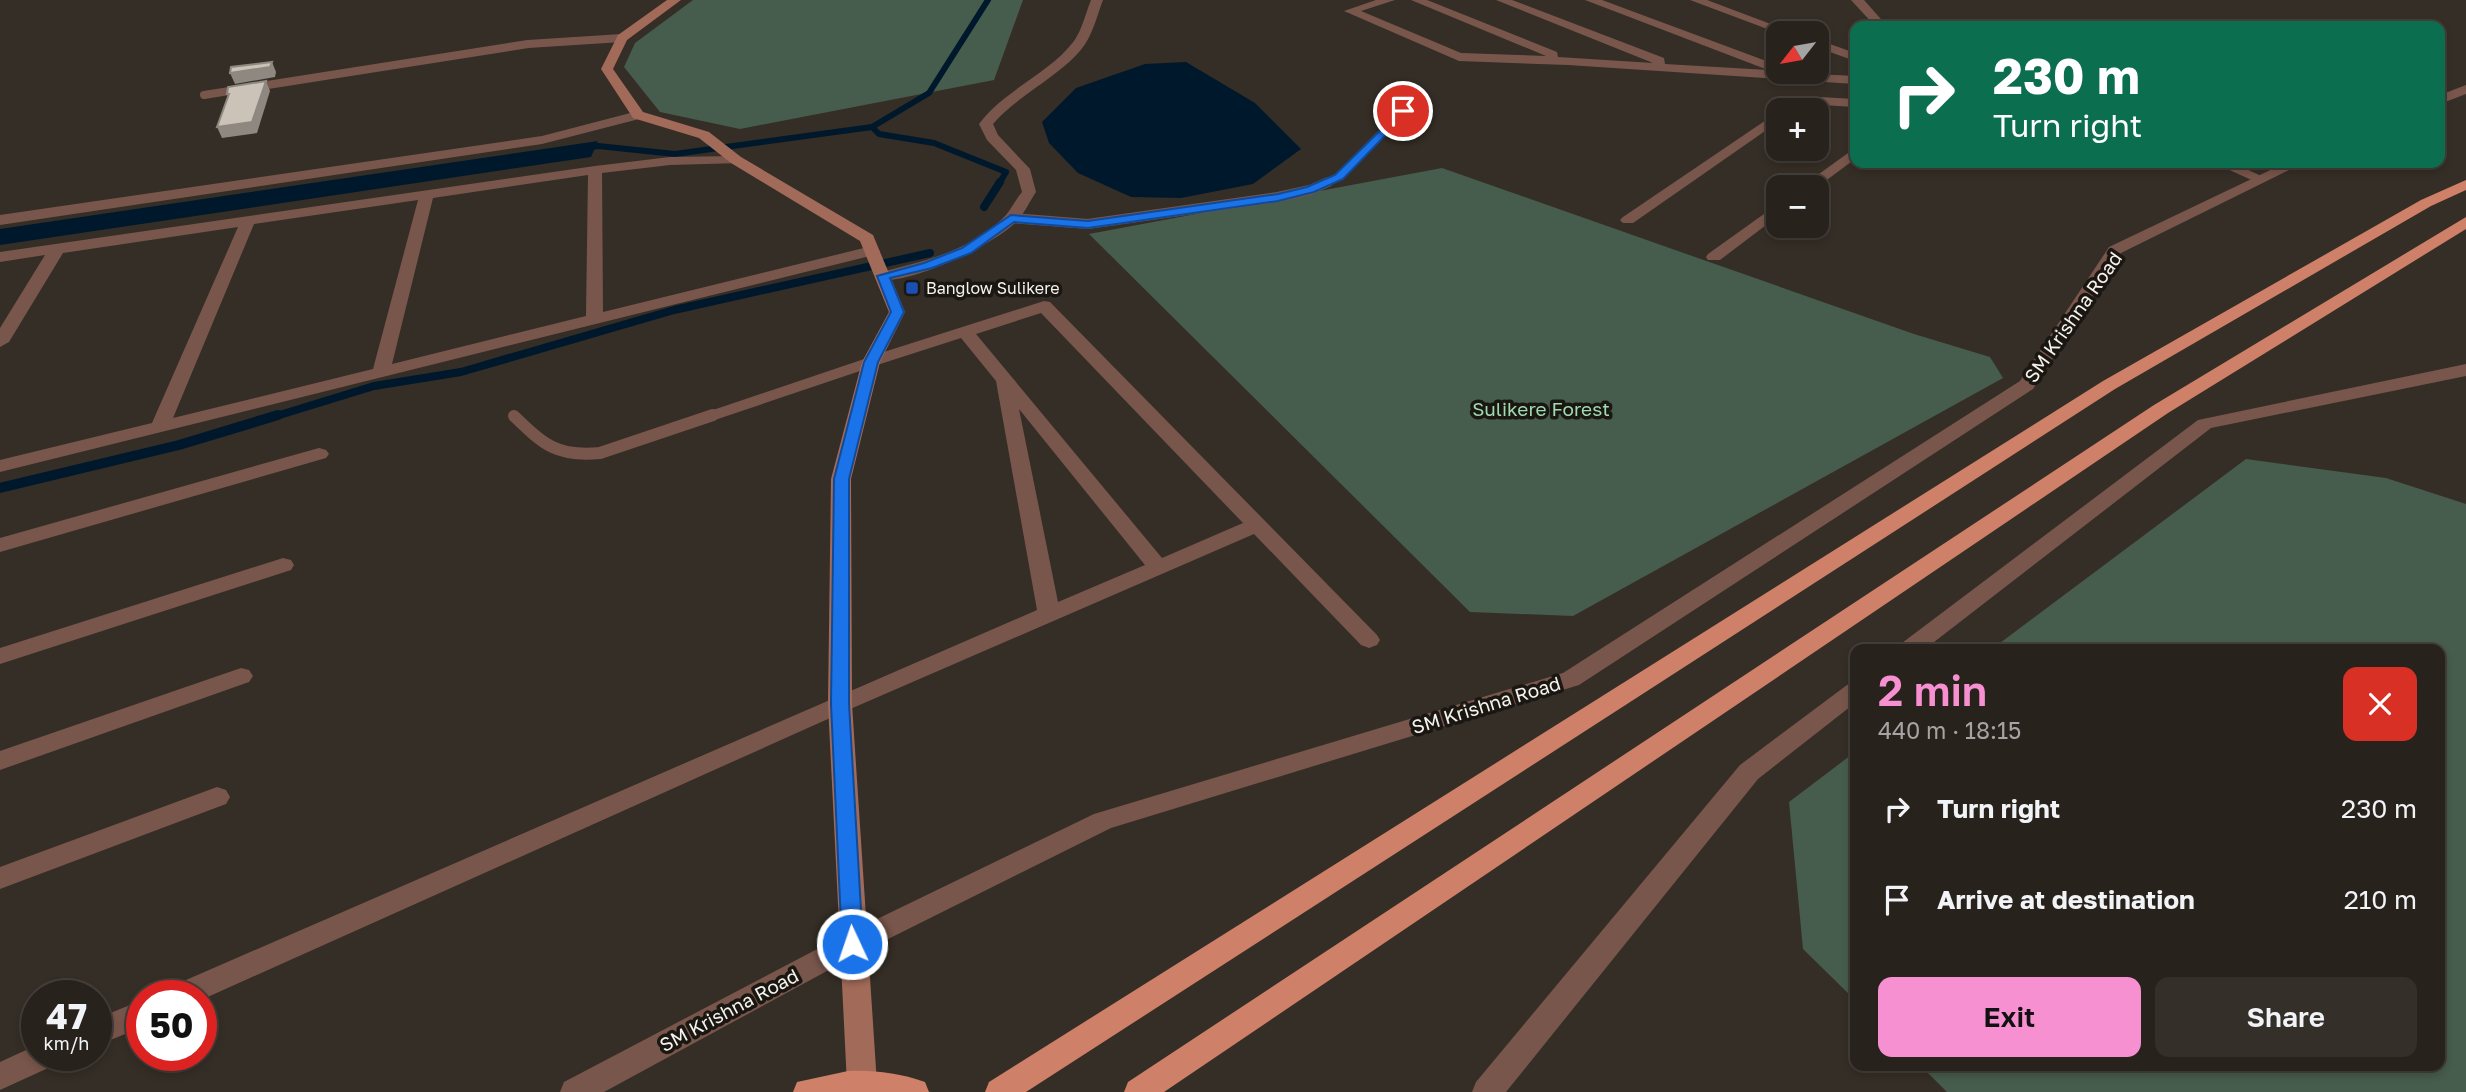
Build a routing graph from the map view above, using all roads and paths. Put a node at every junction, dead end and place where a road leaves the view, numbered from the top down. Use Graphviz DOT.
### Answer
graph roads {
  1 [pos="675,0"];
  2 [pos="1097,0"];
  3 [pos="1417,0"];
  4 [pos="1502,0"];
  5 [pos="1591,0"];
  6 [pos="1696,0"];
  7 [pos="1857,0"];
  8 [pos="1380,1"];
  9 [pos="1877,21"];
  10 [pos="1766,25"];
  11 [pos="622,37"];
  12 [pos="1829,48"];
  13 [pos="1850,55"];
  14 [pos="1568,61"];
  15 [pos="1766,66"];
  16 [pos="1678,68"];
  17 [pos="1766,72"];
  18 [pos="1829,77"];
  19 [pos="1850,80"];
  20 [pos="2466,89"];
  21 [pos="204,95"];
  22 [pos="2445,98"];
  23 [pos="1829,102"];
  24 [pos="1850,103"];
  25 [pos="1403,111"];
  26 [pos="639,115"];
  27 [pos="1766,124"];
  28 [pos="1850,156"];
  29 [pos="736,160"];
  30 [pos="2234,168"];
  31 [pos="2285,168"];
  32 [pos="595,170"];
  33 [pos="1824,175"];
  34 [pos="2261,179"];
  35 [pos="2466,184"];
  36 [pos="427,192"];
  37 [pos="1011,218"];
  38 [pos="1766,218"];
  39 [pos="249,219"];
  40 [pos="0,220"];
  41 [pos="1628,220"];
  42 [pos="2466,222"];
  43 [pos="57,249"];
  44 [pos="872,251"];
  45 [pos="0,257"];
  46 [pos="1714,257"];
  47 [pos="883,276"];
  48 [pos="595,319"];
  49 [pos="965,332"];
  50 [pos="0,342"];
  51 [pos="871,362"];
  52 [pos="381,371"];
  53 [pos="2464,371"];
  54 [pos="1004,380"];
  55 [pos="514,416"];
  56 [pos="160,426"];
  57 [pos="319,454"];
  58 [pos="0,466"];
  59 [pos="1256,525"];
  60 [pos="0,545"];
  61 [pos="283,565"];
  62 [pos="1158,567"];
  63 [pos="1049,614"];
  64 [pos="1369,640"];
  65 [pos="1917,644"];
  66 [pos="0,656"];
  67 [pos="241,676"];
  68 [pos="1850,695"];
  69 [pos="840,704"];
  70 [pos="0,761"];
  71 [pos="216,797"];
  72 [pos="0,878"];
  73 [pos="852,944"];
  74 [pos="216,980"];
  75 [pos="21,1066"];
  76 [pos="0,1076"];
  77 [pos="862,1084"];
  78 [pos="575,1092"];
  79 [pos="808,1092"];
  80 [pos="914,1092"];
  81 [pos="1000,1092"];
  82 [pos="1139,1092"];
  83 [pos="1487,1092"];
  1 -- 11 [label="main road"];
  2 -- 37 [label="street"];
  3 -- 14 [label="street"];
  4 -- 16 [label="street"];
  5 -- 15 [label="street"];
  6 -- 10 [label="street"];
  7 -- 9 [label="street"];
  8 -- 14 [label="street"];
  11 -- 21 [label="lane"];
  11 -- 26 [label="main road"];
  12 -- 13 [label="street"];
  14 -- 16 [label="street"];
  16 -- 17 [label="street"];
  18 -- 19 [label="street"];
  20 -- 22 [label="street"];
  23 -- 24 [label="street"];
  25 -- 37 [label="lane"];
  26 -- 29 [label="main road"];
  26 -- 40 [label="street"];
  27 -- 41 [label="street"];
  28 -- 33 [label="street"];
  29 -- 32 [label="street"];
  29 -- 44 [label="main road"];
  30 -- 34 [label="street"];
  31 -- 34 [label="street, SM Krishna Road"];
  32 -- 36 [label="street"];
  32 -- 48 [label="street"];
  34 -- 73 [label="street, SM Krishna Road"];
  35 -- 81 [label="highway"];
  36 -- 39 [label="street"];
  36 -- 52 [label="street"];
  37 -- 47 [label="street"];
  38 -- 46 [label="street"];
  39 -- 43 [label="street"];
  39 -- 56 [label="street"];
  42 -- 82 [label="highway"];
  43 -- 45 [label="street"];
  43 -- 50 [label="street"];
  44 -- 47 [label="main road"];
  44 -- 48 [label="street"];
  47 -- 51 [label="main road"];
  48 -- 52 [label="street"];
  49 -- 51 [label="street"];
  49 -- 54 [label="street"];
  49 -- 59 [label="street"];
  51 -- 55 [label="lane"];
  51 -- 69 [label="main road"];
  52 -- 56 [label="street"];
  53 -- 65 [label="street"];
  54 -- 62 [label="street"];
  54 -- 63 [label="street"];
  56 -- 58 [label="street"];
  57 -- 60 [label="street"];
  59 -- 62 [label="street"];
  59 -- 64 [label="street"];
  61 -- 66 [label="street"];
  62 -- 63 [label="street"];
  63 -- 69 [label="street"];
  67 -- 70 [label="street"];
  68 -- 83 [label="street"];
  69 -- 73 [label="main road"];
  69 -- 74 [label="street"];
  71 -- 72 [label="street"];
  73 -- 77 [label="main road"];
  73 -- 78 [label="street, SM Krishna Road"];
  75 -- 76 [label="street"];
  77 -- 79 [label="highway"];
  77 -- 80 [label="highway"];
}
